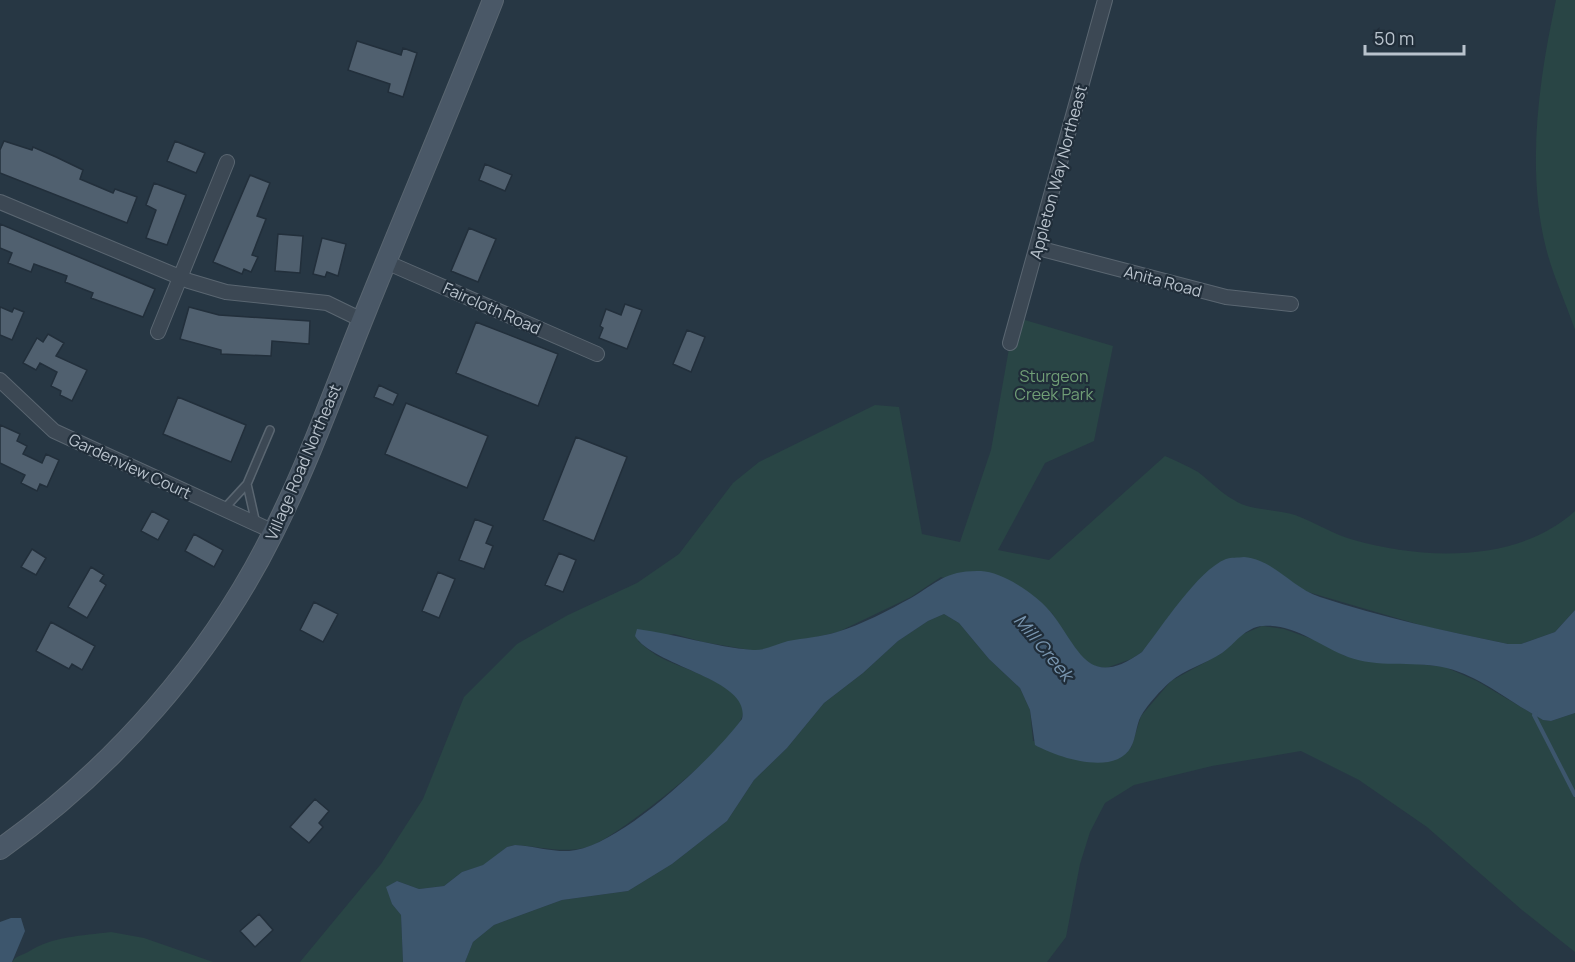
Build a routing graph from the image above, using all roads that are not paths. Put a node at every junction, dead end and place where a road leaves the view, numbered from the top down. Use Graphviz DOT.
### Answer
graph roads {
  1 [pos="493,0"];
  2 [pos="1105,0"];
  3 [pos="227,162"];
  4 [pos="0,202"];
  5 [pos="1038,248"];
  6 [pos="386,262"];
  7 [pos="182,278"];
  8 [pos="1291,304"];
  9 [pos="362,320"];
  10 [pos="158,332"];
  11 [pos="1010,343"];
  12 [pos="597,354"];
  13 [pos="0,380"];
  14 [pos="270,430"];
  15 [pos="247,484"];
  16 [pos="224,509"];
  17 [pos="256,524"];
  18 [pos="274,532"];
  19 [pos="0,849"];
  1 -- 6 [label="main road, Village Road Northeast"];
  2 -- 5 [label="street, Appleton Way Northeast"];
  3 -- 7 [label="street"];
  4 -- 7 [label="street"];
  5 -- 8 [label="street, Anita Road"];
  5 -- 11 [label="street, Appleton Way Northeast"];
  6 -- 9 [label="main road, Village Road Northeast"];
  6 -- 12 [label="street, Faircloth Road"];
  7 -- 9 [label="street"];
  7 -- 10 [label="street"];
  9 -- 18 [label="main road, Village Road Northeast"];
  13 -- 16 [label="street, Gardenview Court"];
  14 -- 15 [label="lane"];
  15 -- 16 [label="lane"];
  15 -- 17 [label="lane"];
  16 -- 17 [label="street, Gardenview Court"];
  17 -- 18 [label="street, Gardenview Court"];
  18 -- 19 [label="main road, Village Road Northeast"];
}
